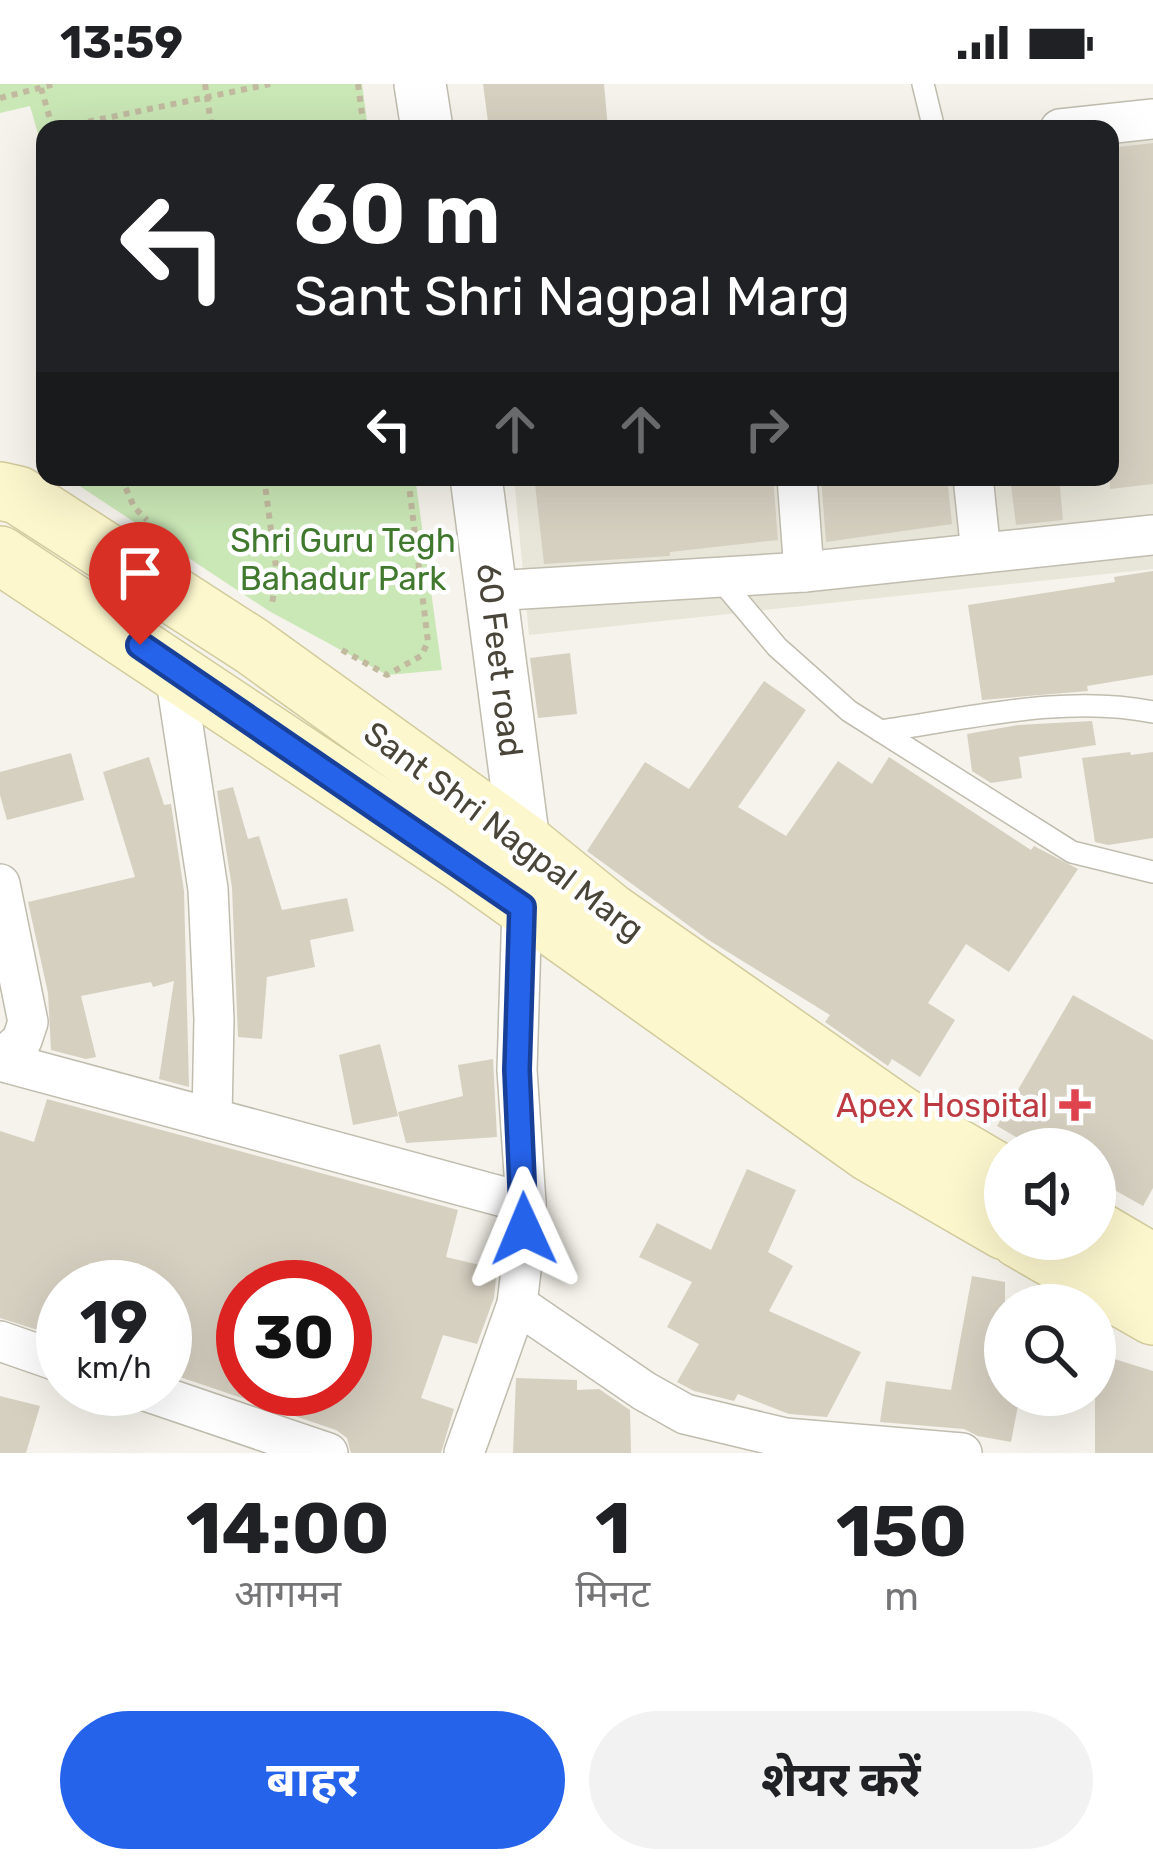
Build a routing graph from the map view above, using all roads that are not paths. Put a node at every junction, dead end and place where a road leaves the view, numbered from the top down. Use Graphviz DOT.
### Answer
graph roads {
  1 [pos="420,84"];
  2 [pos="923,84"];
  3 [pos="1153,119"];
  4 [pos="426,120"];
  5 [pos="932,120"];
  6 [pos="1119,123"];
  7 [pos="477,486"];
  8 [pos="798,486"];
  9 [pos="974,486"];
  10 [pos="0,491"];
  11 [pos="1153,535"];
  12 [pos="981,553"];
  13 [pos="0,555"];
  14 [pos="804,572"];
  15 [pos="719,578"];
  16 [pos="492,591"];
  17 [pos="174,668"];
  18 [pos="1153,712"];
  19 [pos="880,731"];
  20 [pos="524,842"];
  21 [pos="1153,872"];
  22 [pos="0,884"];
  23 [pos="522,907"];
  24 [pos="212,1118"];
  25 [pos="984,1164"];
  26 [pos="526,1203"];
  27 [pos="984,1219"];
  28 [pos="1116,1241"];
  29 [pos="1055,1260"];
  30 [pos="1153,1263"];
  31 [pos="517,1304"];
  32 [pos="1153,1316"];
  33 [pos="0,1341"];
  34 [pos="36,1354"];
  35 [pos="192,1407"];
  36 [pos="328,1453"];
  37 [pos="464,1453"];
  38 [pos="962,1453"];
  1 -- 4 [label="street"];
  2 -- 5 [label="lane"];
  3 -- 6 [label="street"];
  7 -- 16 [label="street, 60 Feet road"];
  8 -- 14 [label="street"];
  9 -- 12 [label="street"];
  10 -- 20 [label="main road, Sant Shri Nagpal Marg"];
  11 -- 12 [label="street"];
  12 -- 14 [label="street"];
  13 -- 17 [label="main road, Sant Shri Nagpal Marg"];
  14 -- 15 [label="street"];
  15 -- 16 [label="street"];
  15 -- 19 [label="lane"];
  16 -- 20 [label="street, 60 Feet road"];
  17 -- 23 [label="main road, Sant Shri Nagpal Marg"];
  17 -- 24 [label="street"];
  18 -- 19 [label="lane"];
  19 -- 21 [label="lane"];
  20 -- 23 [label="street, 60 Feet road"];
  20 -- 25 [label="main road, Sant Shri Nagpal Marg"];
  22 -- 24 [label="street"];
  23 -- 26 [label="street"];
  23 -- 27 [label="main road, Sant Shri Nagpal Marg"];
  24 -- 26 [label="street"];
  26 -- 31 [label="street"];
  28 -- 30 [label="main road"];
  29 -- 32 [label="main road"];
  31 -- 37 [label="street"];
  31 -- 38 [label="street"];
  33 -- 34 [label="street"];
  35 -- 36 [label="street"];
}
